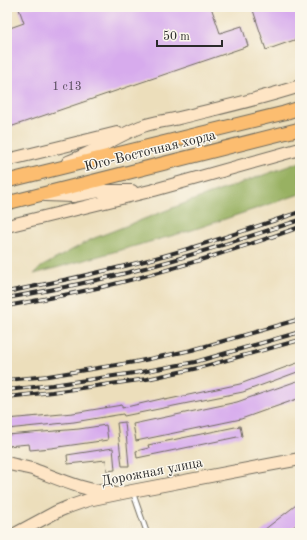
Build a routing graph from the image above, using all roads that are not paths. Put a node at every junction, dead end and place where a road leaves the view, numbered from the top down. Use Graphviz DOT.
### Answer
graph roads {
  1 [pos="300,86"];
  2 [pos="300,108"];
  3 [pos="143,126"];
  4 [pos="300,129"];
  5 [pos="300,149"];
  6 [pos="7,160"];
  7 [pos="32,174"];
  8 [pos="7,180"];
  9 [pos="154,190"];
  10 [pos="38,195"];
  11 [pos="7,203"];
  12 [pos="7,226"];
  13 [pos="300,459"];
  14 [pos="7,463"];
  15 [pos="64,481"];
  16 [pos="127,492"];
  17 [pos="88,500"];
  18 [pos="68,507"];
  19 [pos="17,533"];
  20 [pos="147,533"];
  1 -- 3 [label="street"];
  2 -- 7 [label="main road, Юго-Восточная хорда"];
  3 -- 6 [label="street"];
  3 -- 7 [label="street"];
  4 -- 10 [label="main road, Юго-Восточная хорда"];
  5 -- 9 [label="street"];
  7 -- 8 [label="main road, Юго-Восточная хорда"];
  9 -- 10 [label="street"];
  9 -- 12 [label="street"];
  10 -- 11 [label="main road, Юго-Восточная хорда"];
  13 -- 16 [label="street, Дорожная улица"];
  14 -- 15 [label="street"];
  15 -- 16 [label="street"];
  15 -- 17 [label="street"];
  15 -- 18 [label="street"];
  16 -- 17 [label="street, Дорожная улица"];
  16 -- 20 [label="lane"];
  17 -- 18 [label="street, Дорожная улица"];
  18 -- 19 [label="street, Дорожная улица"];
}
